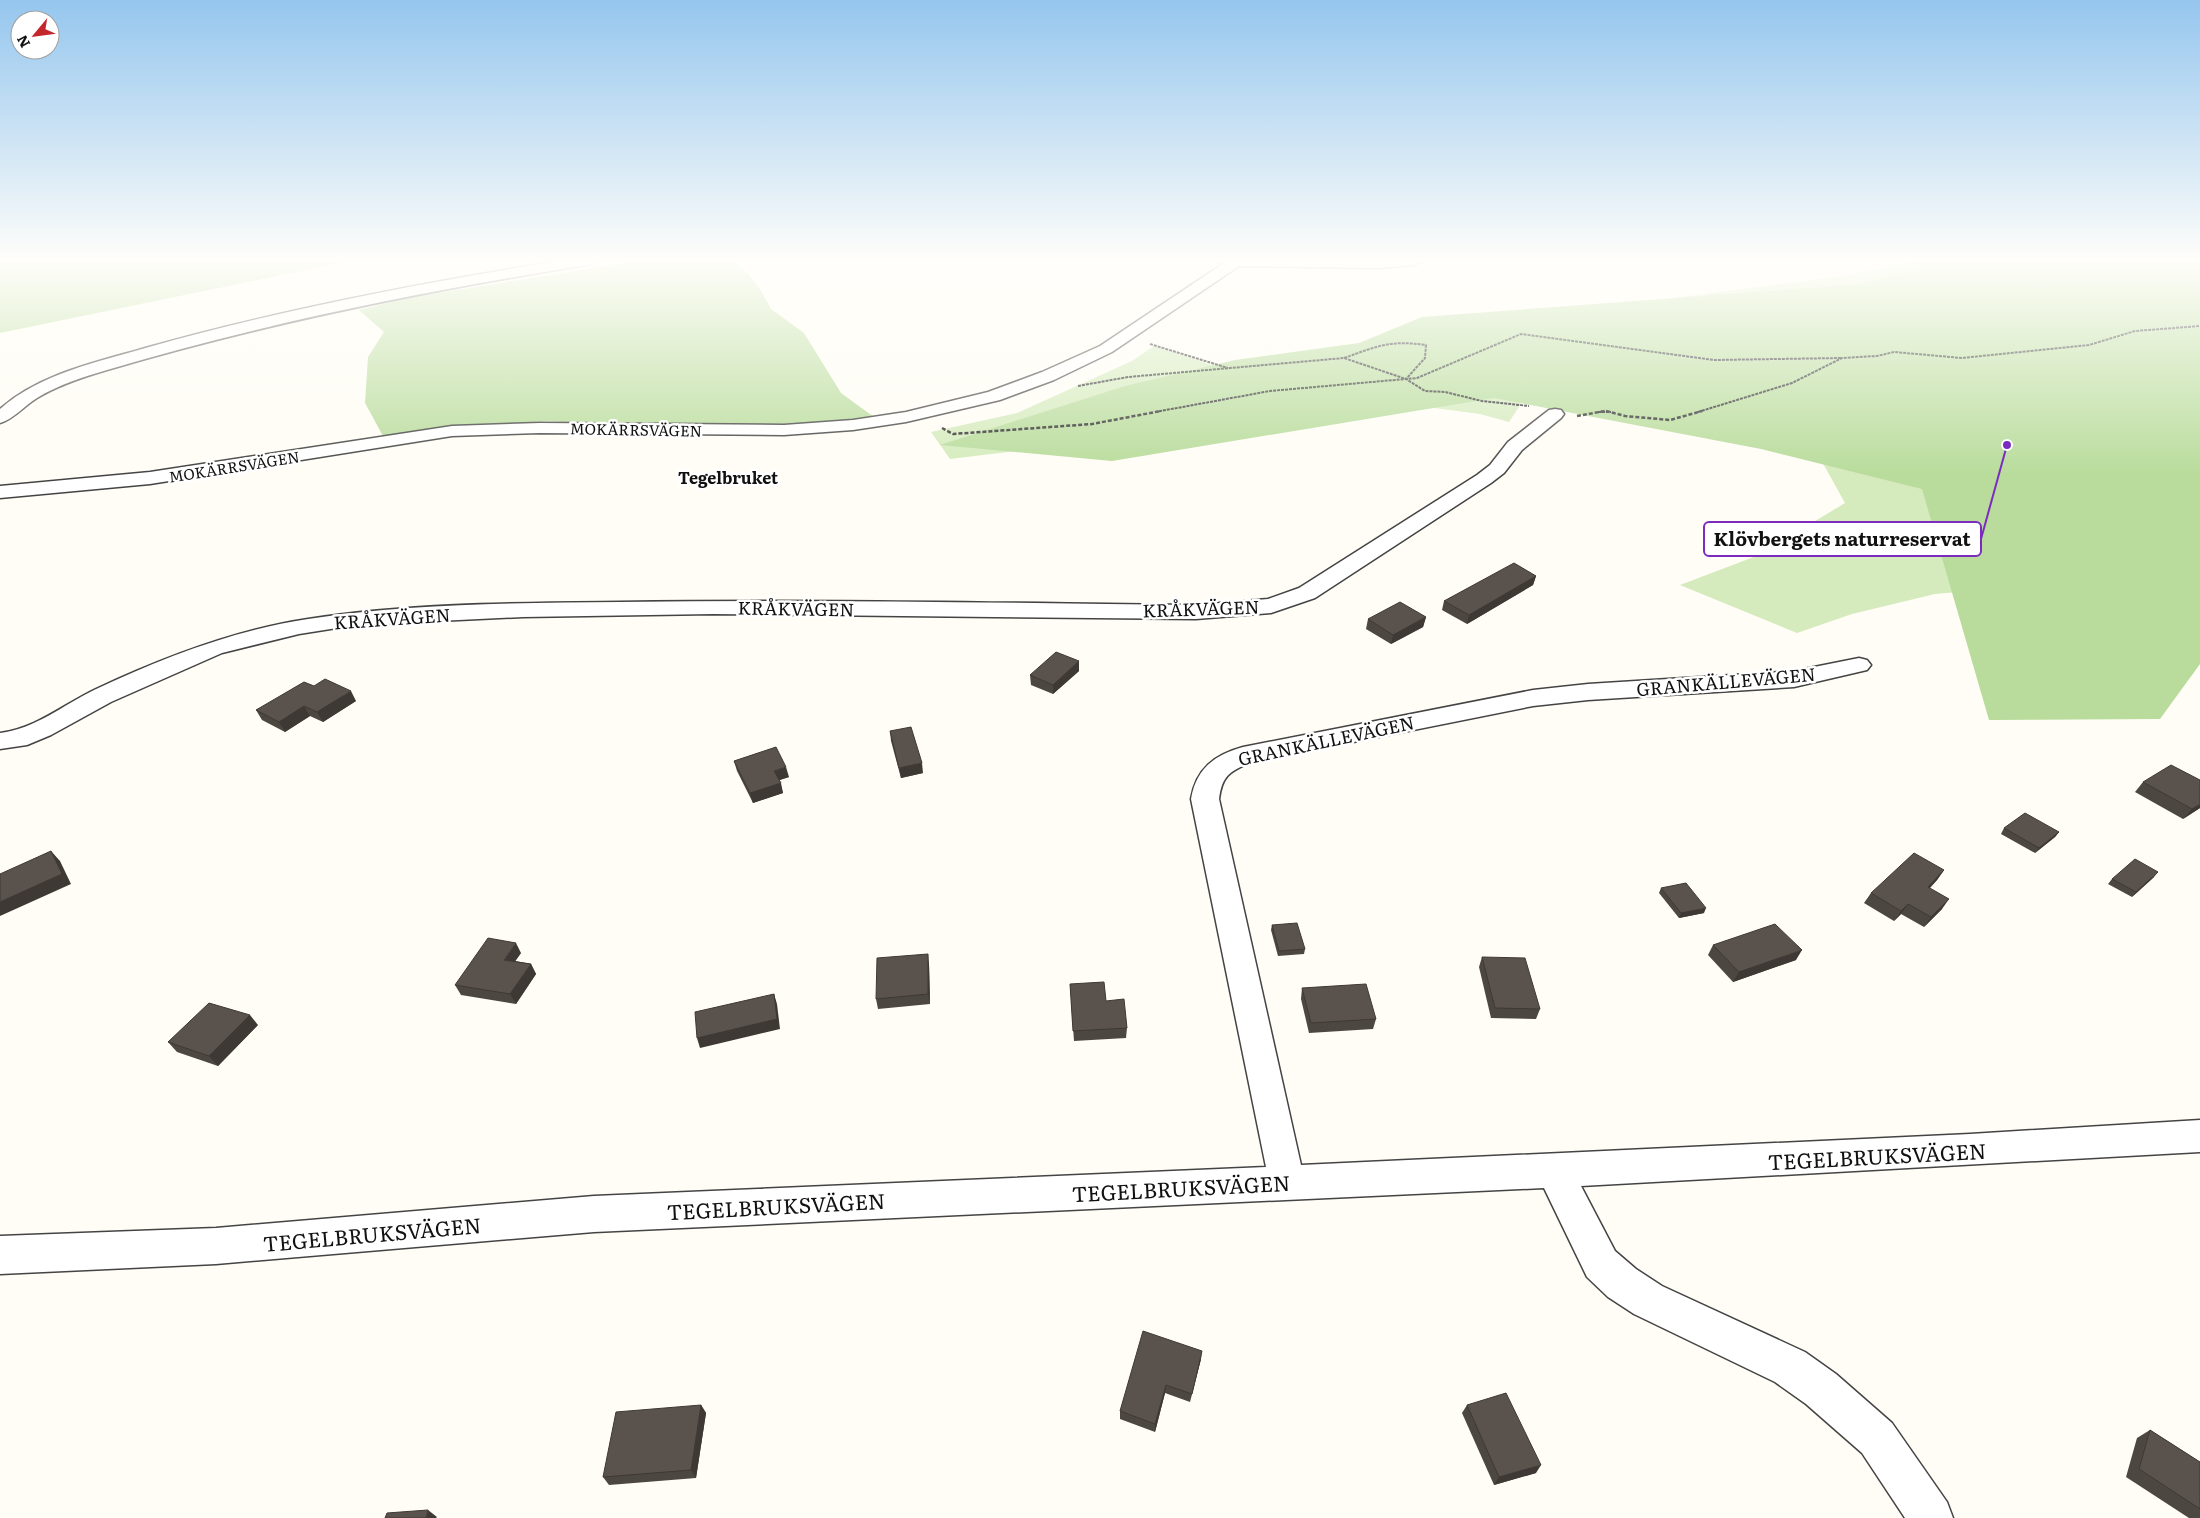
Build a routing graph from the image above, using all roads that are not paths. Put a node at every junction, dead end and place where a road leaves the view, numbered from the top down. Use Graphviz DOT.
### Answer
graph roads {
  1 [pos="224,332"];
  2 [pos="1133,332"];
  3 [pos="1555,414"];
  4 [pos="0,418"];
  5 [pos="0,492"];
  6 [pos="1859,665"];
  7 [pos="0,741"];
  8 [pos="2200,1136"];
  9 [pos="1554,1171"];
  10 [pos="1287,1182"];
  11 [pos="0,1255"];
  12 [pos="1931,1518"];
  1 -- 4 [label="street"];
  2 -- 5 [label="street, MOKÄRRSVÄGEN"];
  3 -- 7 [label="street, KRÅKVÄGEN"];
  6 -- 10 [label="street, GRANKÄLLEVÄGEN"];
  8 -- 9 [label="street, TEGELBRUKSVÄGEN"];
  9 -- 10 [label="street, TEGELBRUKSVÄGEN"];
  9 -- 12 [label="street"];
  10 -- 11 [label="street, TEGELBRUKSVÄGEN"];
}
